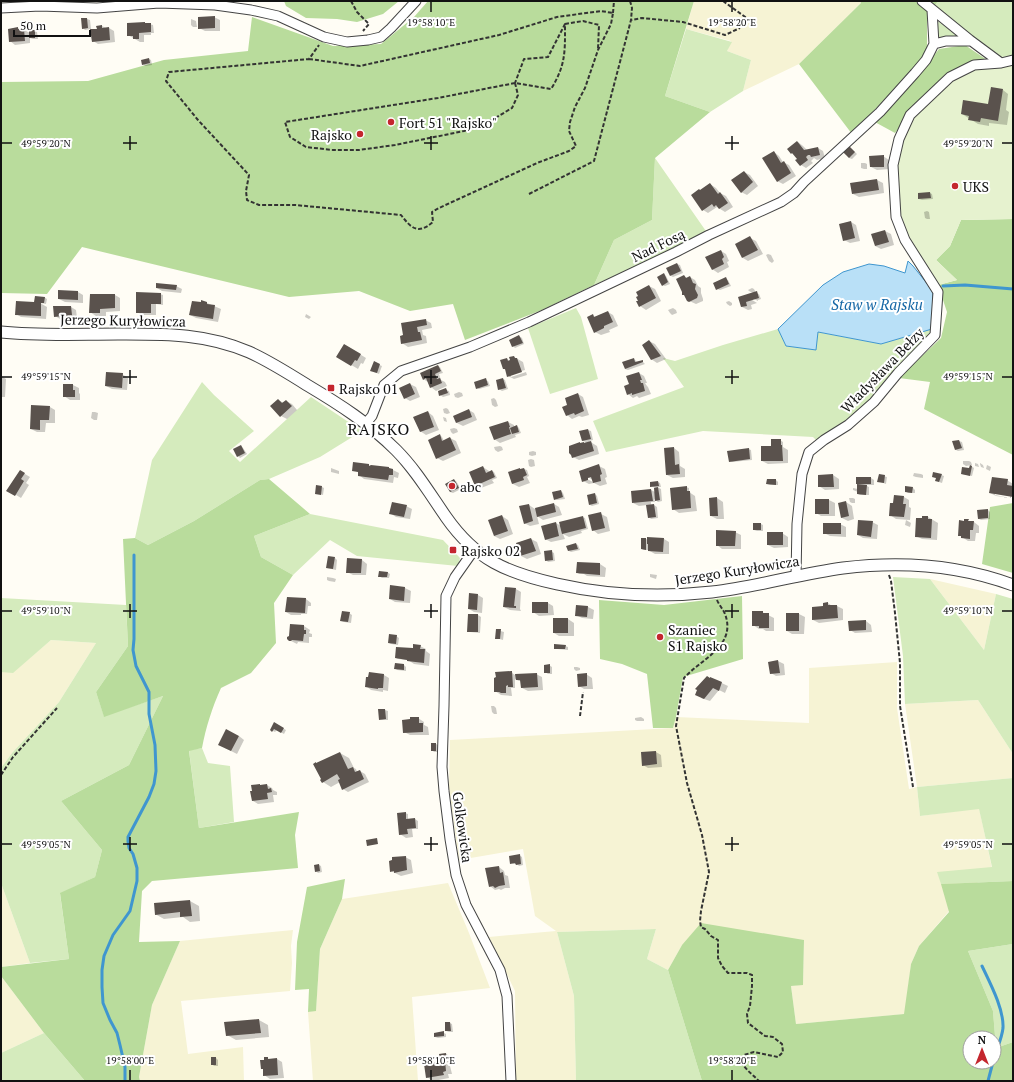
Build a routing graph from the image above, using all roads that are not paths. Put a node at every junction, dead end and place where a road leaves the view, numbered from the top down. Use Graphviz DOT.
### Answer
graph roads {
  1 [pos="416,1"];
  2 [pos="922,1"];
  3 [pos="1,8"];
  4 [pos="932,10"];
  5 [pos="971,40"];
  6 [pos="934,44"];
  7 [pos="1013,60"];
  8 [pos="1000,63"];
  9 [pos="1,332"];
  10 [pos="366,423"];
  11 [pos="474,550"];
  12 [pos="796,577"];
  13 [pos="1013,585"];
  14 [pos="511,1081"];
  1 -- 3 [label="street"];
  2 -- 4 [label="street"];
  4 -- 5 [label="street"];
  4 -- 6 [label="street"];
  5 -- 6 [label="street"];
  5 -- 8 [label="street"];
  6 -- 10 [label="street, Nad Fosą"];
  7 -- 8 [label="street"];
  8 -- 12 [label="street, Władysława Bełzy"];
  9 -- 10 [label="street, Jerzego Kuryłowicza"];
  10 -- 11 [label="street, Jerzego Kuryłowicza"];
  11 -- 12 [label="street, Jerzego Kuryłowicza"];
  11 -- 14 [label="street, Golkowicka"];
  12 -- 13 [label="street, Jerzego Kuryłowicza"];
}
